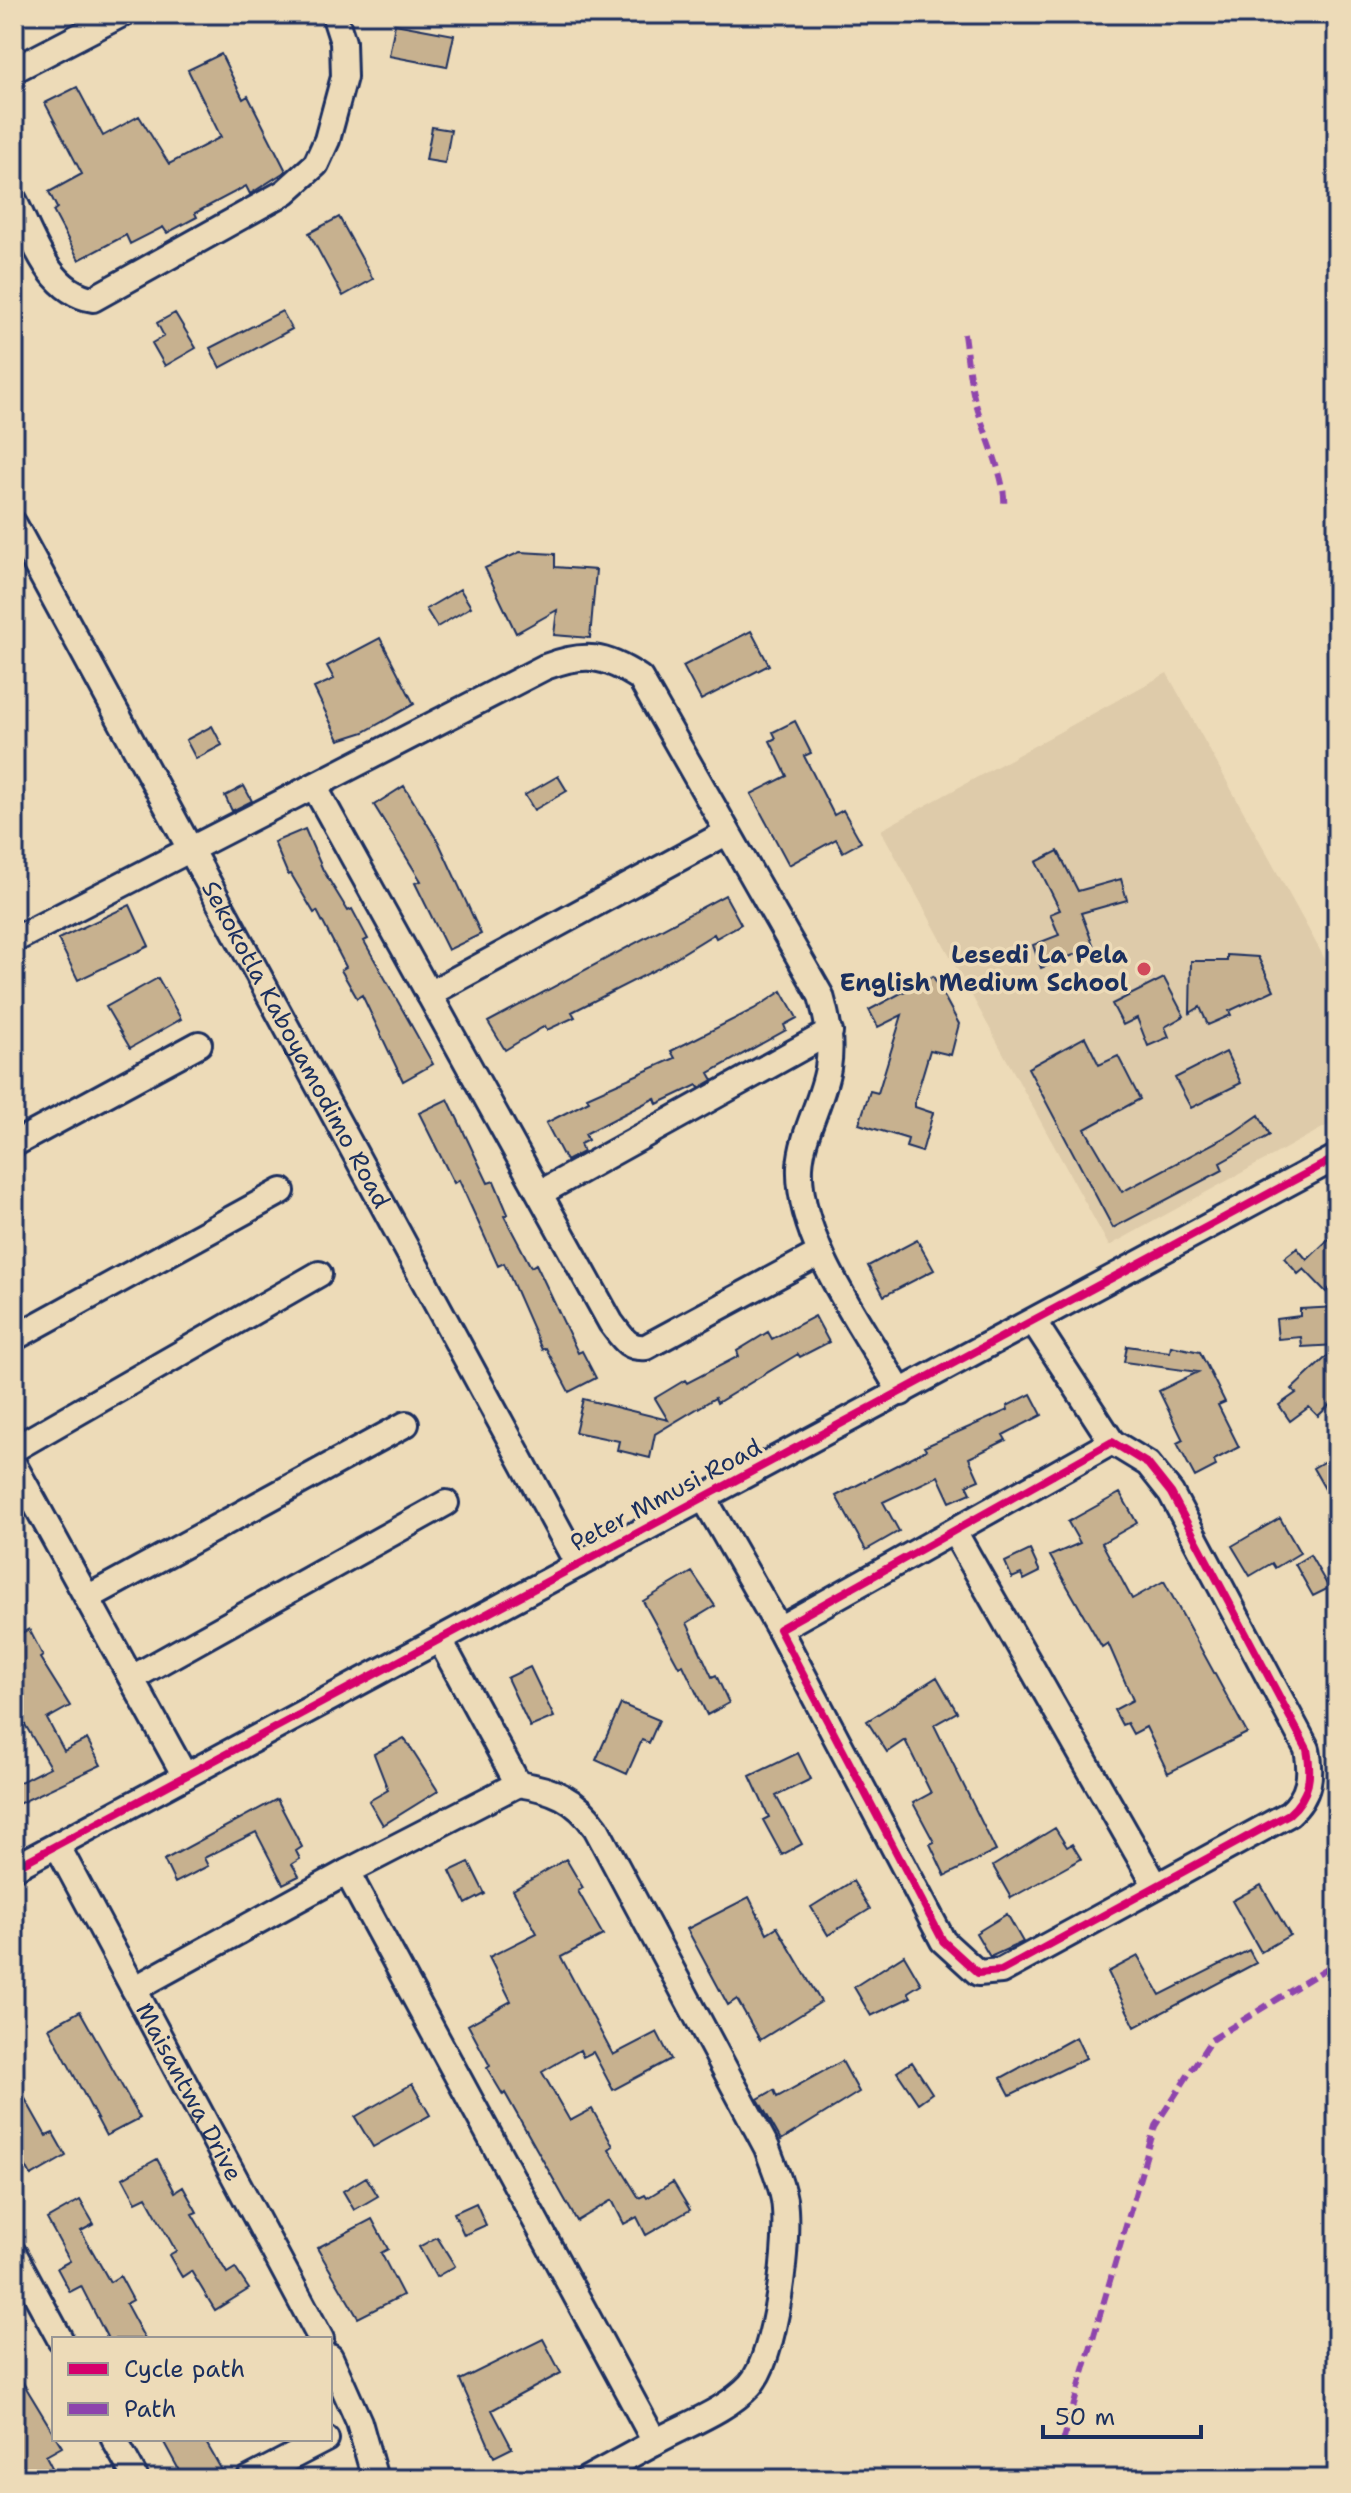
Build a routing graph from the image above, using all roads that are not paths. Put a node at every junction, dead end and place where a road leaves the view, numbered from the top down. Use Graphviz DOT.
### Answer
graph roads {
  1 [pos="122,14"];
  2 [pos="334,14"];
  3 [pos="14,70"];
  4 [pos="14,200"];
  5 [pos="14,525"];
  6 [pos="314,786"];
  7 [pos="726,833"];
  8 [pos="190,848"];
  9 [pos="14,940"];
  10 [pos="429,994"];
  11 [pos="830,1032"];
  12 [pos="199,1044"];
  13 [pos="14,1144"];
  14 [pos="1337,1157"];
  15 [pos="282,1191"];
  16 [pos="542,1192"];
  17 [pos="820,1253"];
  18 [pos="319,1274"];
  19 [pos="1034,1322"];
  20 [pos="14,1338"];
  21 [pos="901,1393"];
  22 [pos="406,1424"];
  23 [pos="1112,1442"];
  24 [pos="14,1449"];
  25 [pos="14,1465"];
  26 [pos="704,1498"];
  27 [pos="446,1503"];
  28 [pos="955,1533"];
  29 [pos="578,1565"];
  30 [pos="89,1597"];
  31 [pos="779,1629"];
  32 [pos="440,1640"];
  33 [pos="132,1678"];
  34 [pos="185,1776"];
  35 [pos="518,1784"];
  36 [pos="57,1845"];
  37 [pos="14,1868"];
  38 [pos="347,1872"];
  39 [pos="1156,1886"];
  40 [pos="134,1989"];
  41 [pos="14,2254"];
  42 [pos="59,2337"];
  43 [pos="320,2337"];
  44 [pos="332,2361"];
  45 [pos="359,2422"];
  46 [pos="332,2436"];
  47 [pos="115,2441"];
  48 [pos="322,2441"];
  49 [pos="655,2442"];
  50 [pos="136,2479"];
  51 [pos="249,2479"];
  52 [pos="375,2479"];
  53 [pos="587,2479"];
  1 -- 3 [label="street"];
  2 -- 4 [label="street"];
  5 -- 8 [label="street, Sekokotla Kaboyamodimo Road"];
  6 -- 7 [label="street"];
  6 -- 8 [label="street"];
  6 -- 10 [label="street"];
  7 -- 10 [label="street"];
  7 -- 11 [label="street"];
  8 -- 9 [label="street"];
  8 -- 29 [label="street, Sekokotla Kaboyamodimo Road"];
  10 -- 16 [label="street"];
  11 -- 16 [label="street"];
  11 -- 17 [label="street"];
  12 -- 13 [label="street"];
  14 -- 19 [label="street, Peter Mmusi Road"];
  15 -- 20 [label="street"];
  16 -- 17 [label="street"];
  17 -- 21 [label="street"];
  18 -- 24 [label="street"];
  19 -- 21 [label="street, Peter Mmusi Road"];
  19 -- 23 [label="street"];
  21 -- 26 [label="street, Peter Mmusi Road"];
  22 -- 30 [label="street"];
  23 -- 28 [label="street"];
  23 -- 39 [label="street"];
  25 -- 30 [label="street"];
  26 -- 29 [label="street, Peter Mmusi Road"];
  26 -- 31 [label="street"];
  27 -- 33 [label="street"];
  28 -- 31 [label="street"];
  28 -- 39 [label="street"];
  29 -- 32 [label="street, Peter Mmusi Road"];
  30 -- 33 [label="street"];
  31 -- 39 [label="street"];
  32 -- 34 [label="street, Peter Mmusi Road"];
  32 -- 35 [label="street"];
  33 -- 34 [label="street"];
  34 -- 36 [label="street, Peter Mmusi Road"];
  35 -- 38 [label="street"];
  35 -- 49 [label="street"];
  36 -- 37 [label="street, Peter Mmusi Road"];
  36 -- 40 [label="street, Maisantwa Drive"];
  38 -- 40 [label="street"];
  38 -- 49 [label="street"];
  40 -- 43 [label="street, Maisantwa Drive"];
  41 -- 42 [label="street"];
  44 -- 45 [label="street"];
  45 -- 46 [label="street"];
  45 -- 52 [label="street"];
  47 -- 50 [label="street"];
  48 -- 51 [label="street"];
  49 -- 53 [label="street"];
}
